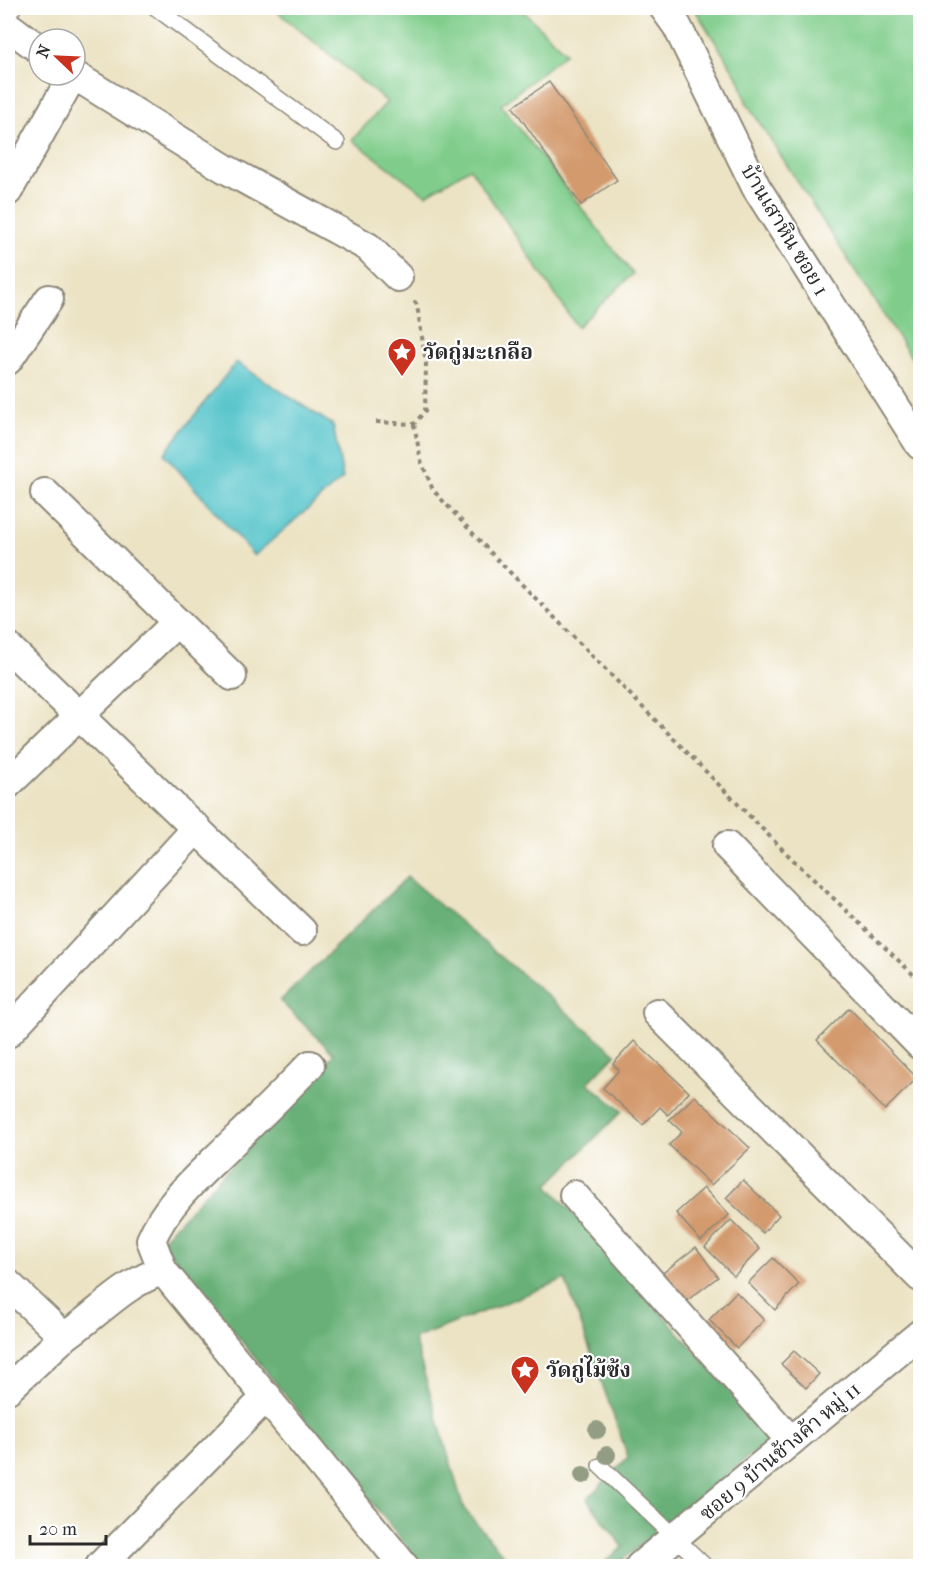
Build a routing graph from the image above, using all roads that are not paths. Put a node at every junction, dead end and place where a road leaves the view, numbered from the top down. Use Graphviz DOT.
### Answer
graph roads {
  1 [pos="13,8"];
  2 [pos="156,8"];
  3 [pos="664,8"];
  4 [pos="8,14"];
  5 [pos="8,26"];
  6 [pos="27,40"];
  7 [pos="87,84"];
  8 [pos="66,87"];
  9 [pos="337,142"];
  10 [pos="8,191"];
  11 [pos="398,277"];
  12 [pos="49,299"];
  13 [pos="8,360"];
  14 [pos="921,445"];
  15 [pos="45,494"];
  16 [pos="177,622"];
  17 [pos="8,647"];
  18 [pos="232,676"];
  19 [pos="79,715"];
  20 [pos="8,784"];
  21 [pos="197,828"];
  22 [pos="727,846"];
  23 [pos="302,931"];
  24 [pos="657,1013"];
  25 [pos="8,1033"];
  26 [pos="921,1045"];
  27 [pos="310,1065"];
  28 [pos="574,1195"];
  29 [pos="163,1271"];
  30 [pos="921,1277"];
  31 [pos="8,1284"];
  32 [pos="921,1334"];
  33 [pos="64,1337"];
  34 [pos="8,1389"];
  35 [pos="267,1396"];
  36 [pos="791,1442"];
  37 [pos="600,1466"];
  38 [pos="676,1537"];
  39 [pos="100,1566"];
  40 [pos="404,1566"];
  41 [pos="640,1566"];
  42 [pos="705,1566"];
  1 -- 4 [label="lane"];
  2 -- 9 [label="lane"];
  3 -- 14 [label="street, บ้านเสาหิน ซอย 1"];
  5 -- 6 [label="street"];
  7 -- 11 [label="street"];
  8 -- 10 [label="street"];
  12 -- 13 [label="street"];
  15 -- 16 [label="street"];
  16 -- 18 [label="street"];
  16 -- 19 [label="street"];
  17 -- 19 [label="street"];
  19 -- 20 [label="street"];
  19 -- 21 [label="street"];
  21 -- 23 [label="street"];
  21 -- 25 [label="street"];
  22 -- 26 [label="street"];
  24 -- 30 [label="street"];
  27 -- 29 [label="street"];
  28 -- 36 [label="street"];
  29 -- 33 [label="street"];
  29 -- 35 [label="street"];
  31 -- 33 [label="street"];
  32 -- 36 [label="street, ซอย 9 บ้านช้างค้า หมู่ 11"];
  33 -- 34 [label="street"];
  35 -- 39 [label="street"];
  35 -- 40 [label="street"];
  36 -- 38 [label="street, ซอย 9 บ้านช้างค้า หมู่ 11"];
  37 -- 38 [label="lane"];
  38 -- 41 [label="street, ซอย 9 บ้านช้างค้า หมู่ 11"];
  38 -- 42 [label="lane"];
}
